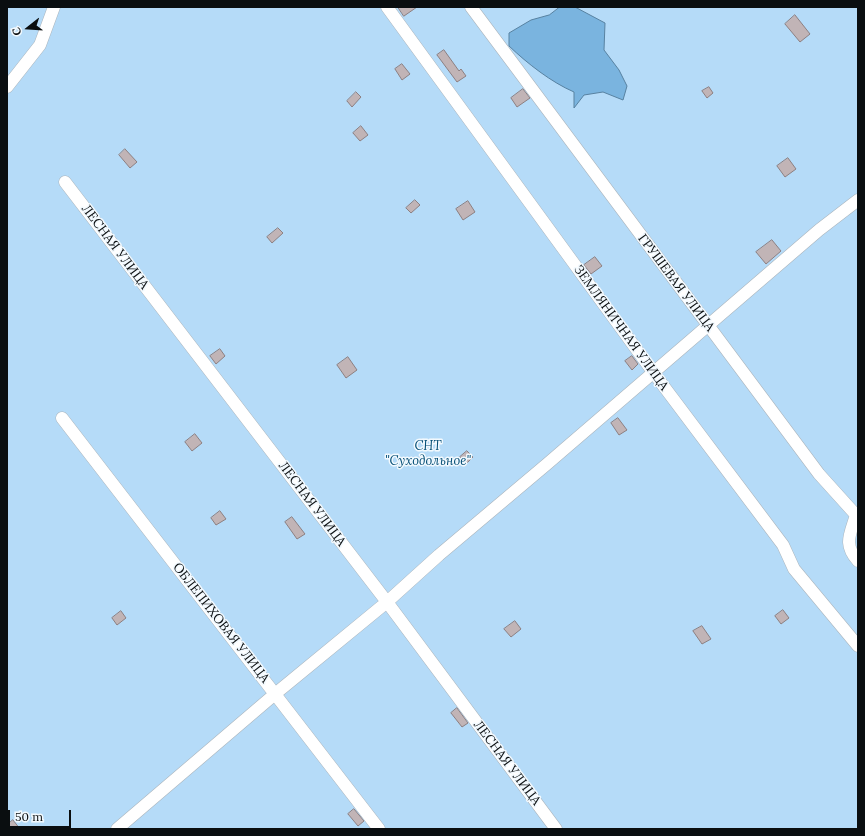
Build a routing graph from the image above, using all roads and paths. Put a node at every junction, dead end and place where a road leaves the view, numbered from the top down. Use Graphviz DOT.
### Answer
graph roads {
  1 [pos="54,7"];
  2 [pos="387,7"];
  3 [pos="471,7"];
  4 [pos="7,87"];
  5 [pos="65,182"];
  6 [pos="858,200"];
  7 [pos="708,326"];
  8 [pos="653,372"];
  9 [pos="62,418"];
  10 [pos="858,561"];
  11 [pos="387,602"];
  12 [pos="858,646"];
  13 [pos="275,694"];
  14 [pos="117,829"];
  15 [pos="379,829"];
  16 [pos="556,829"];
  1 -- 4 [label="street"];
  2 -- 8 [label="street, ЗЕМЛЯНИЧНАЯ УЛИЦА"];
  3 -- 7 [label="street, ГРУШЕВАЯ УЛИЦА"];
  5 -- 11 [label="street, ЛЕСНАЯ УЛИЦА"];
  6 -- 7 [label="street"];
  7 -- 8 [label="street"];
  7 -- 10 [label="street, ГРУШЕВАЯ УЛИЦА"];
  8 -- 11 [label="street"];
  8 -- 12 [label="street, ЗЕМЛЯНИЧНАЯ УЛИЦА"];
  9 -- 13 [label="street, ОБЛЕПИХОВАЯ УЛИЦА"];
  11 -- 13 [label="street"];
  11 -- 16 [label="street, ЛЕСНАЯ УЛИЦА"];
  13 -- 14 [label="street"];
  13 -- 15 [label="street, ОБЛЕПИХОВАЯ УЛИЦА"];
}
